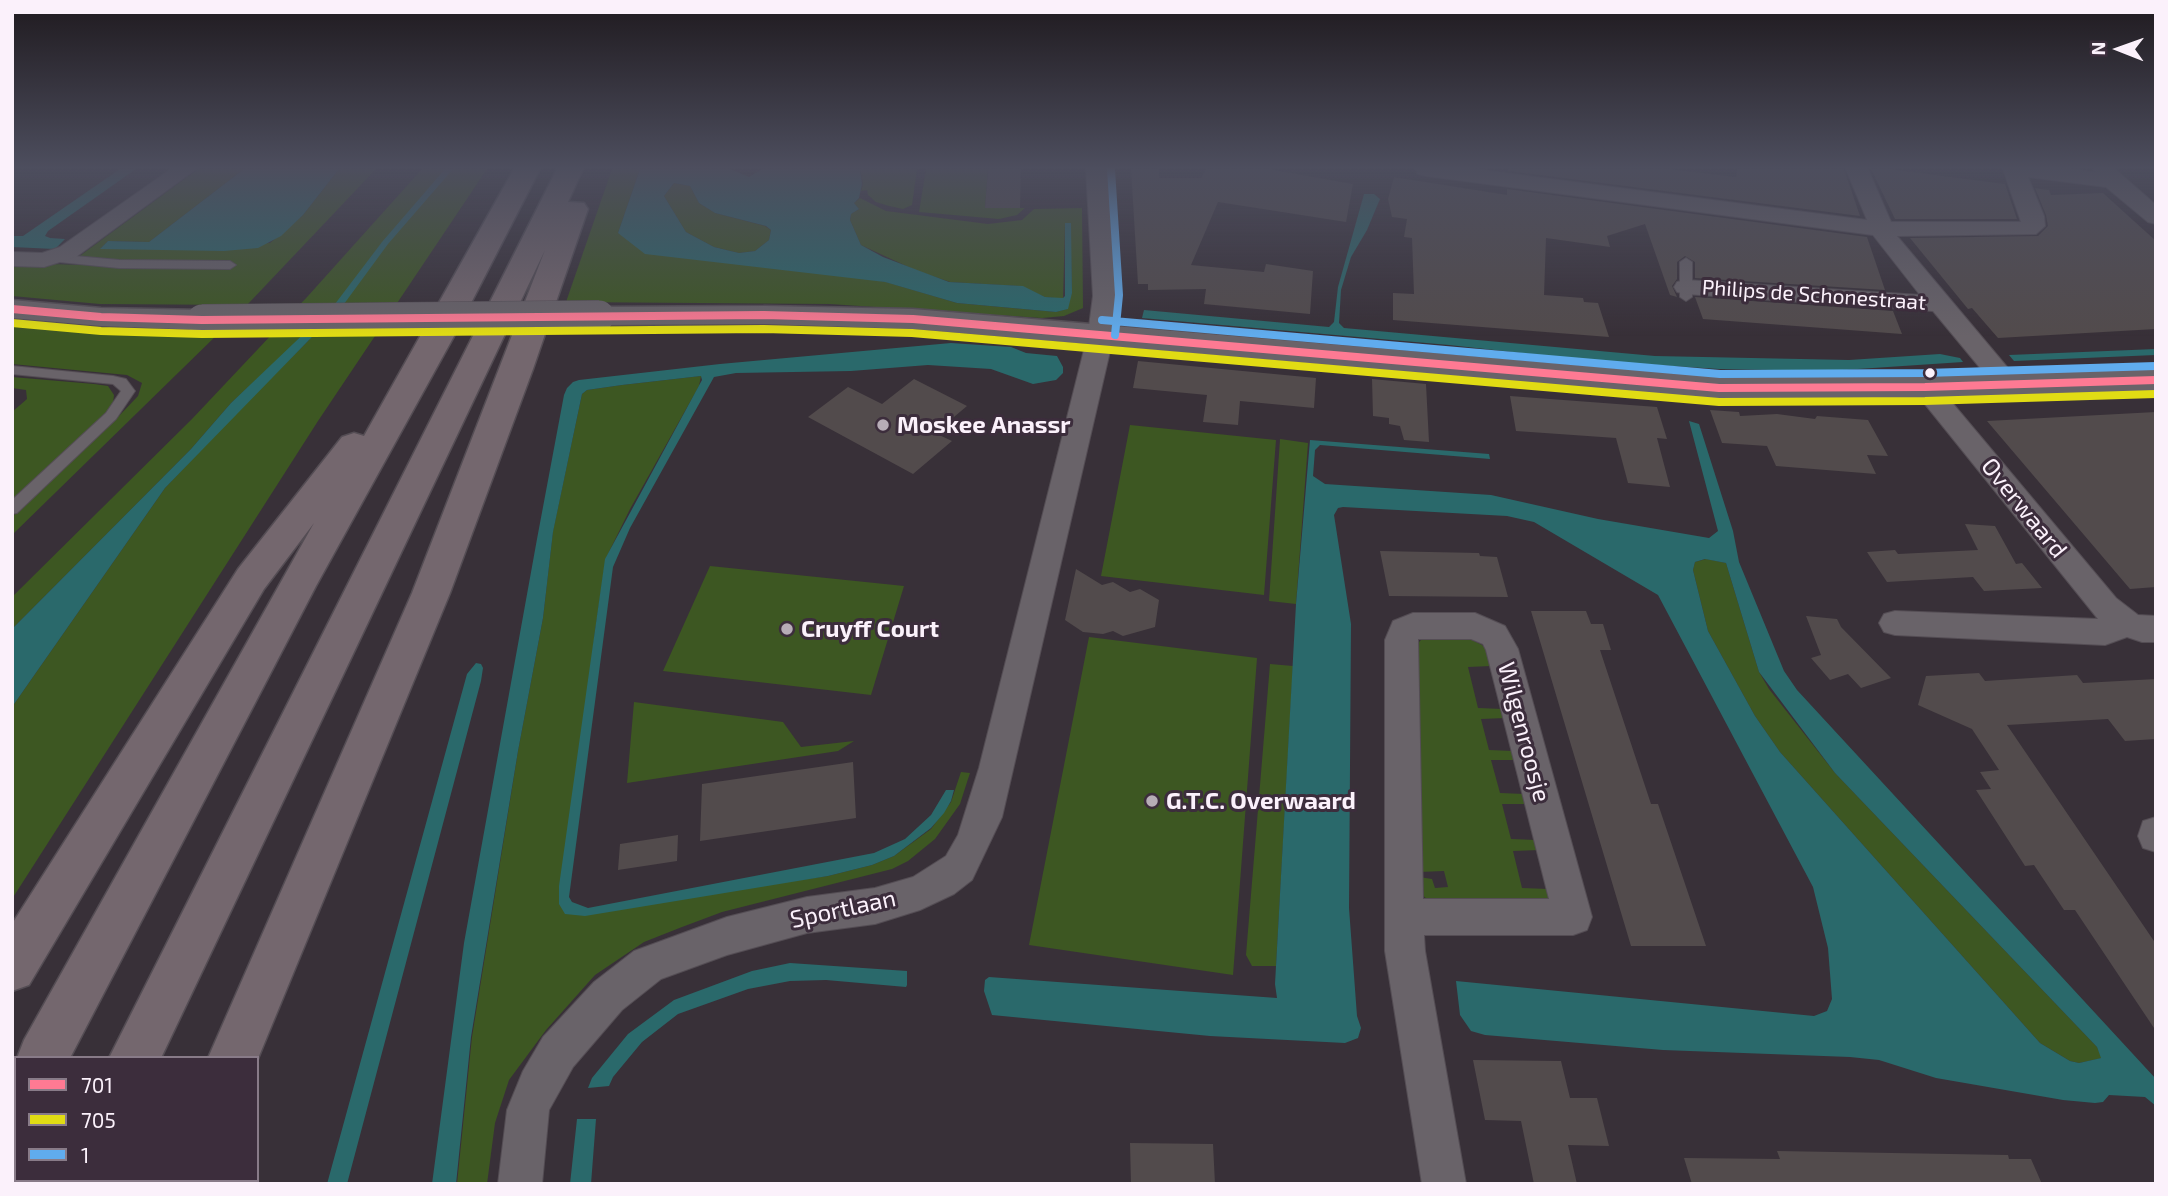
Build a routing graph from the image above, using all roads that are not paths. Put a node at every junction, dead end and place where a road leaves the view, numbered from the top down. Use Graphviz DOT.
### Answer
graph roads {
  1 [pos="107,225"];
  2 [pos="497,225"];
  3 [pos="543,225"];
  4 [pos="568,225"];
  5 [pos="1101,225"];
  6 [pos="1862,225"];
  7 [pos="1881,225"];
  8 [pos="2032,225"];
  9 [pos="1883,229"];
  10 [pos="53,258"];
  11 [pos="12,259"];
  12 [pos="230,265"];
  13 [pos="1686,282"];
  14 [pos="1943,304"];
  15 [pos="12,309"];
  16 [pos="1101,334"];
  17 [pos="437,338"];
  18 [pos="12,370"];
  19 [pos="2156,380"];
  20 [pos="2009,386"];
  21 [pos="1925,387"];
  22 [pos="12,509"];
  23 [pos="1895,623"];
  24 [pos="2141,627"];
  25 [pos="1406,917"];
  26 [pos="12,968"];
  27 [pos="43,1056"];
  28 [pos="135,1056"];
  29 [pos="234,1056"];
  30 [pos="520,1184"];
  31 [pos="1444,1184"];
  1 -- 10 [label="street"];
  2 -- 17 [label="highway"];
  3 -- 28 [label="highway"];
  4 -- 29 [label="highway"];
  5 -- 16 [label="street, Sportlaan"];
  6 -- 9 [label="street"];
  7 -- 9 [label="street"];
  8 -- 9 [label="street"];
  9 -- 14 [label="street"];
  10 -- 11 [label="street"];
  10 -- 12 [label="lane"];
  13 -- 14 [label="street, Philips de Schonestraat"];
  14 -- 20 [label="street"];
  15 -- 16 [label="street, bridge"];
  16 -- 21 [label="street"];
  16 -- 30 [label="street, Sportlaan"];
  17 -- 26 [label="highway"];
  17 -- 27 [label="highway"];
  18 -- 22 [label="lane"];
  19 -- 20 [label="street"];
  20 -- 21 [label="street"];
  21 -- 24 [label="street, Overwaard"];
  23 -- 24 [label="street, Overwaard"];
  25 -- 25 [label="street, Wilgenroosje"];
  25 -- 31 [label="street, Wilgenroosje"];
}
